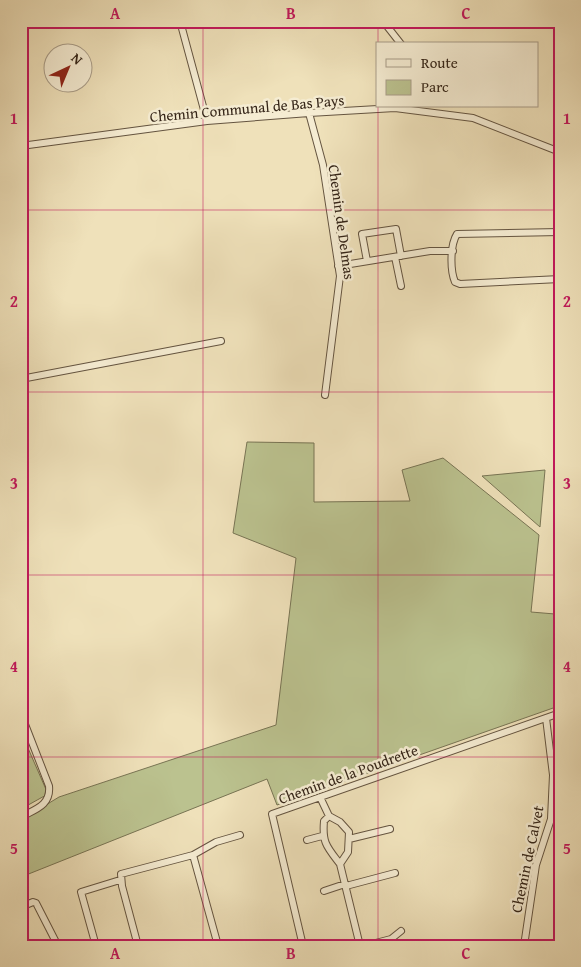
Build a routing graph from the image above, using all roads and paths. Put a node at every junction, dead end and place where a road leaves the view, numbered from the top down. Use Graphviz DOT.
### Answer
graph roads {
  1 [pos="180,21"];
  2 [pos="383,21"];
  3 [pos="399,42"];
  4 [pos="400,108"];
  5 [pos="308,112"];
  6 [pos="207,122"];
  7 [pos="21,146"];
  8 [pos="560,152"];
  9 [pos="560,232"];
  10 [pos="453,251"];
  11 [pos="398,257"];
  12 [pos="367,262"];
  13 [pos="338,266"];
  14 [pos="560,279"];
  15 [pos="401,286"];
  16 [pos="221,341"];
  17 [pos="21,379"];
  18 [pos="325,395"];
  19 [pos="560,713"];
  20 [pos="21,714"];
  21 [pos="546,718"];
  22 [pos="320,797"];
  23 [pos="21,816"];
  24 [pos="329,816"];
  25 [pos="390,829"];
  26 [pos="240,835"];
  27 [pos="322,836"];
  28 [pos="349,839"];
  29 [pos="307,840"];
  30 [pos="193,855"];
  31 [pos="340,864"];
  32 [pos="395,873"];
  33 [pos="120,880"];
  34 [pos="345,886"];
  35 [pos="324,890"];
  36 [pos="21,907"];
  37 [pos="401,931"];
  38 [pos="58,946"];
  39 [pos="96,946"];
  40 [pos="138,946"];
  41 [pos="200,946"];
  42 [pos="302,946"];
  43 [pos="360,946"];
  44 [pos="364,946"];
  45 [pos="524,946"];
  1 -- 6 [label="street"];
  2 -- 3 [label="street"];
  4 -- 5 [label="street, Chemin Communal de Bas Pays"];
  4 -- 8 [label="street, Chemin Communal de Bas Pays"];
  5 -- 6 [label="street, Chemin Communal de Bas Pays"];
  5 -- 13 [label="street, Chemin de Delmas"];
  6 -- 7 [label="street, Chemin Communal de Bas Pays"];
  9 -- 10 [label="street"];
  10 -- 11 [label="street"];
  10 -- 14 [label="street"];
  11 -- 12 [label="street"];
  11 -- 12 [label="street"];
  11 -- 15 [label="street"];
  12 -- 13 [label="street"];
  13 -- 18 [label="street, Chemin de Delmas"];
  16 -- 17 [label="street"];
  19 -- 21 [label="street, Chemin de la Poudrette"];
  20 -- 23 [label="street"];
  21 -- 22 [label="street, Chemin de la Poudrette"];
  21 -- 45 [label="street, Chemin de Calvet"];
  22 -- 24 [label="street"];
  22 -- 42 [label="street, Chemin de la Poudrette"];
  24 -- 27 [label="street"];
  24 -- 28 [label="street"];
  25 -- 28 [label="street"];
  26 -- 30 [label="street"];
  27 -- 29 [label="street"];
  27 -- 31 [label="street"];
  28 -- 31 [label="street"];
  30 -- 33 [label="street"];
  30 -- 41 [label="street"];
  31 -- 34 [label="street"];
  32 -- 34 [label="street"];
  33 -- 39 [label="street"];
  33 -- 40 [label="street"];
  34 -- 35 [label="street"];
  34 -- 43 [label="street"];
  36 -- 38 [label="street"];
  37 -- 44 [label="street"];
}
